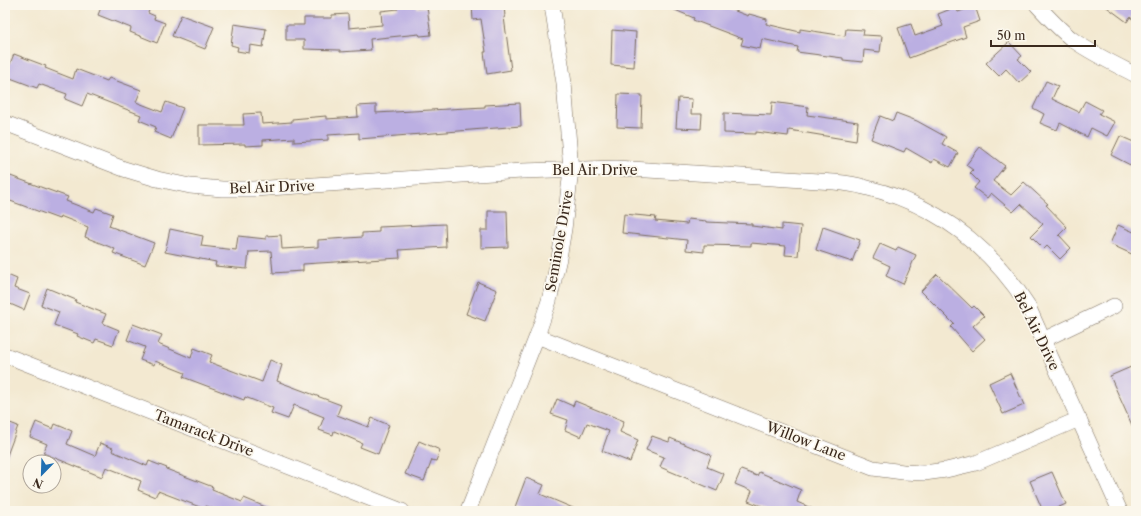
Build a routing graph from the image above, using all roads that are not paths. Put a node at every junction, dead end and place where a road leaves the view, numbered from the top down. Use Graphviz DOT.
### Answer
graph roads {
  1 [pos="552,5"];
  2 [pos="1037,5"];
  3 [pos="1136,75"];
  4 [pos="5,123"];
  5 [pos="571,170"];
  6 [pos="1114,306"];
  7 [pos="537,336"];
  8 [pos="1043,340"];
  9 [pos="5,355"];
  10 [pos="1079,419"];
  11 [pos="402,511"];
  12 [pos="468,511"];
  13 [pos="1120,511"];
  1 -- 5 [label="street, Seminole Drive"];
  2 -- 3 [label="street"];
  4 -- 5 [label="street, Bel Air Drive"];
  5 -- 7 [label="street, Seminole Drive"];
  5 -- 8 [label="street, Bel Air Drive"];
  6 -- 8 [label="street"];
  7 -- 10 [label="street, Willow Lane"];
  7 -- 12 [label="street, Seminole Drive"];
  8 -- 10 [label="street, Bel Air Drive"];
  9 -- 11 [label="street, Tamarack Drive"];
  10 -- 13 [label="street, Bel Air Drive"];
}
